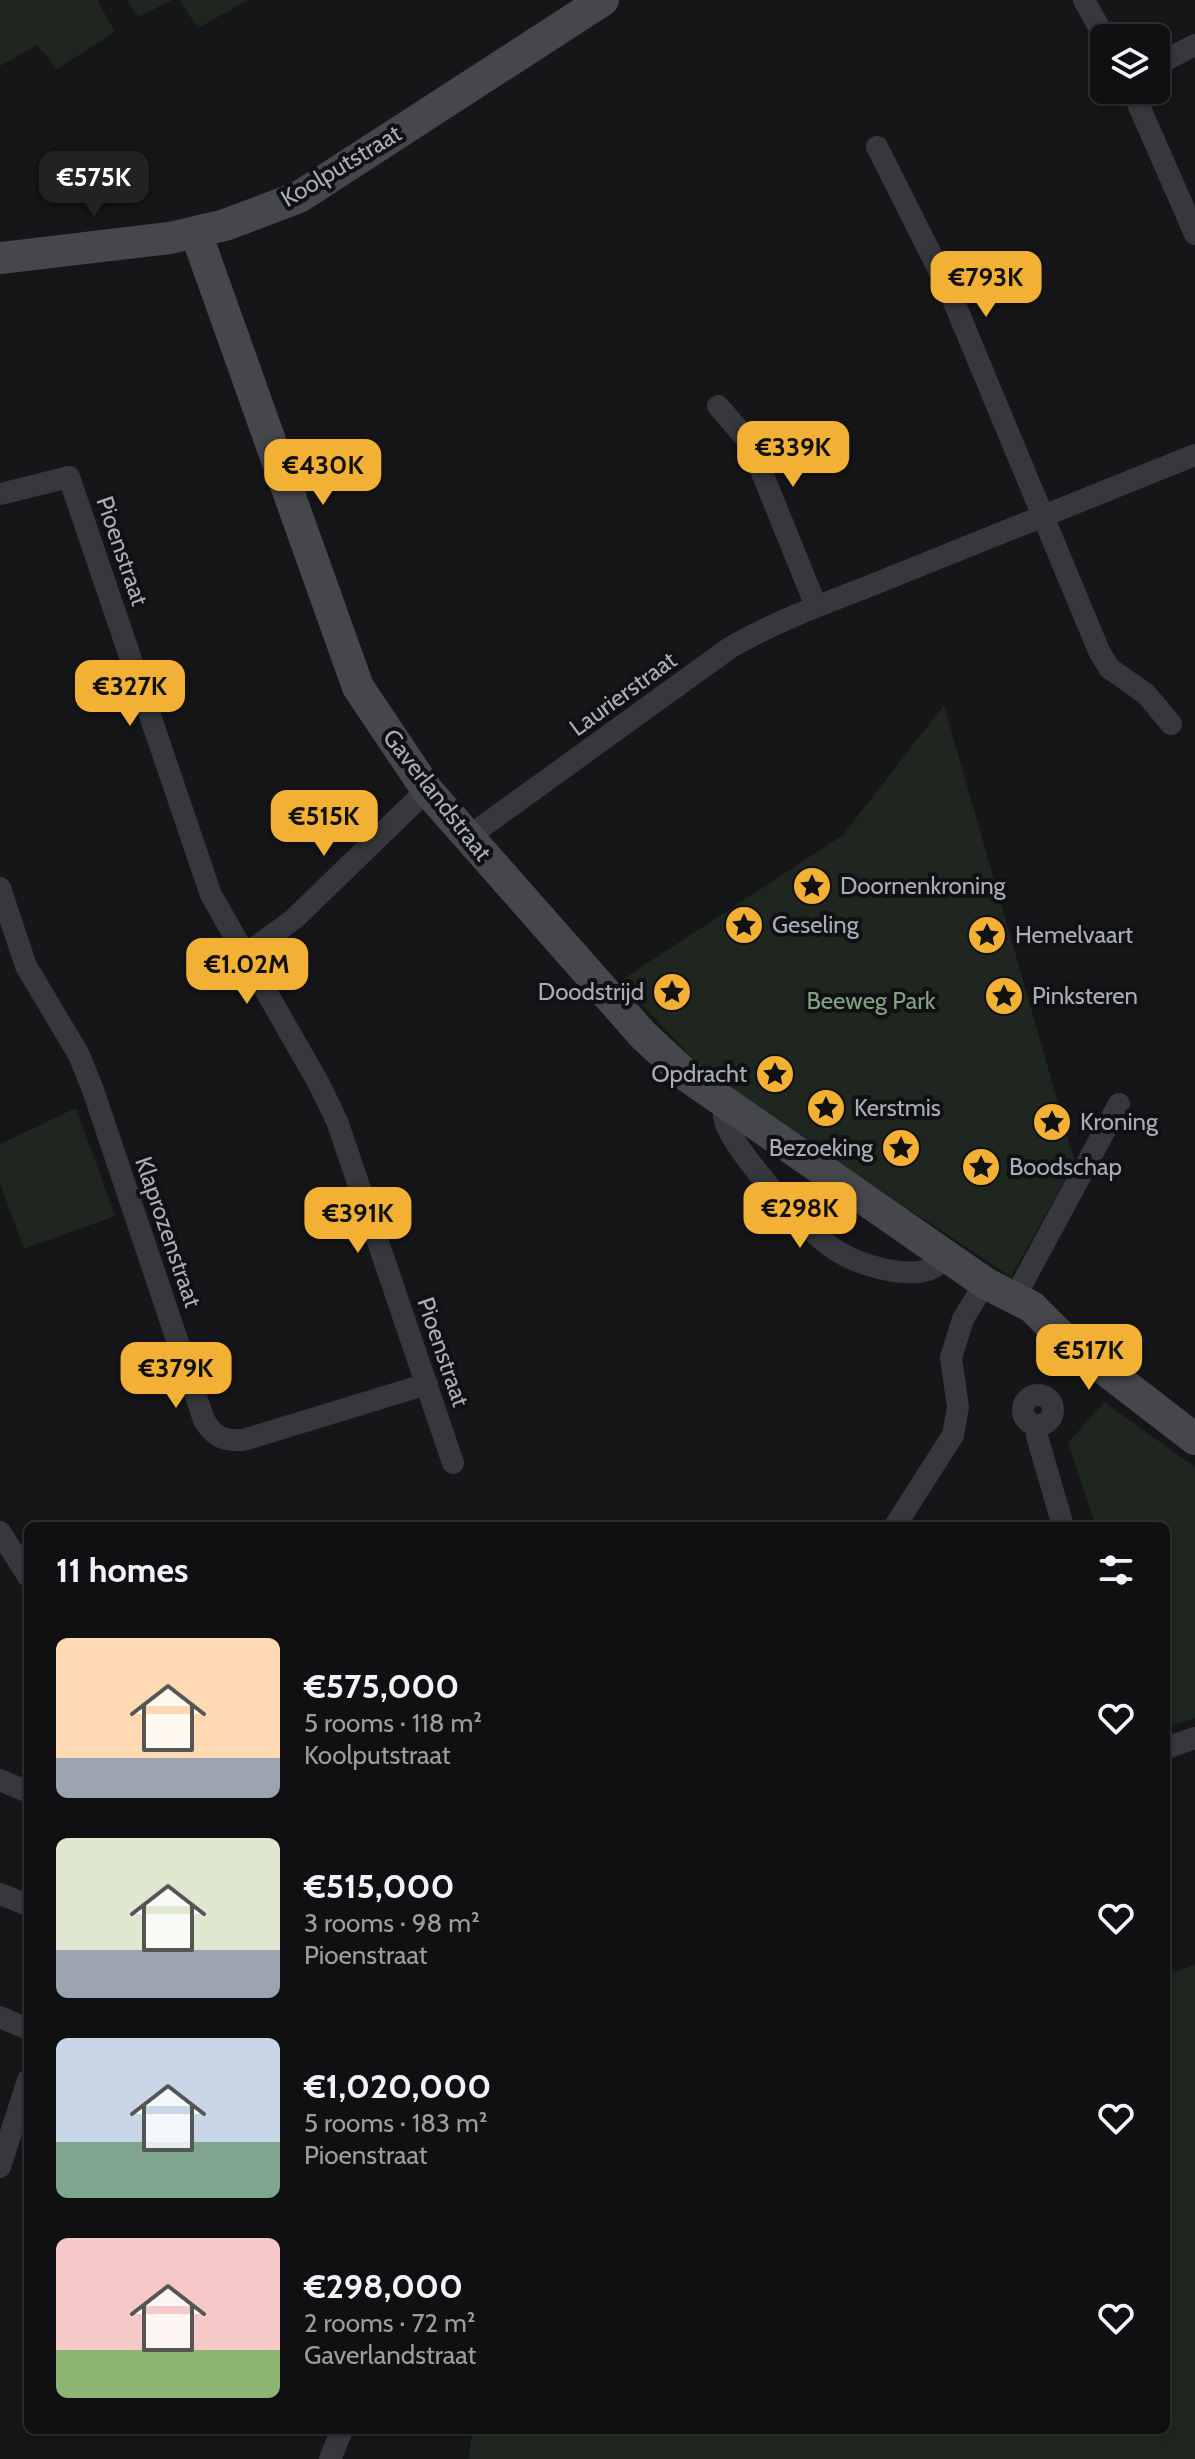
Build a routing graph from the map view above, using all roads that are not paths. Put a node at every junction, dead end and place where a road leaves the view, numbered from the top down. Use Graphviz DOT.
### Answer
graph roads {
  1 [pos="603,0"];
  2 [pos="1084,0"];
  3 [pos="1097,24"];
  4 [pos="1195,45"];
  5 [pos="1170,58"];
  6 [pos="1138,104"];
  7 [pos="877,147"];
  8 [pos="196,233"];
  9 [pos="1195,234"];
  10 [pos="0,258"];
  11 [pos="718,406"];
  12 [pos="1195,455"];
  13 [pos="0,494"];
  14 [pos="1044,515"];
  15 [pos="816,606"];
  16 [pos="1171,724"];
  17 [pos="427,790"];
  18 [pos="468,837"];
  19 [pos="0,888"];
  20 [pos="245,955"];
  21 [pos="1119,1104"];
  22 [pos="726,1105"];
  23 [pos="947,1255"];
  24 [pos="985,1283"];
  25 [pos="1015,1297"];
  26 [pos="427,1384"];
  27 [pos="1038,1425"];
  28 [pos="1195,1439"];
  29 [pos="453,1463"];
  30 [pos="898,1522"];
  31 [pos="1062,1522"];
  32 [pos="0,1532"];
  33 [pos="24,1570"];
  34 [pos="1195,1738"];
  35 [pos="1170,1747"];
  36 [pos="0,1780"];
  37 [pos="24,1790"];
  38 [pos="0,1894"];
  39 [pos="24,1903"];
  40 [pos="0,2017"];
  41 [pos="24,2027"];
  42 [pos="24,2092"];
  43 [pos="0,2167"];
  44 [pos="340,2434"];
  45 [pos="330,2459"];
  1 -- 8 [label="street, Koolputstraat"];
  2 -- 3 [label="street"];
  4 -- 5 [label="street"];
  6 -- 9 [label="street"];
  7 -- 14 [label="street"];
  8 -- 10 [label="street, Koolputstraat"];
  8 -- 17 [label="street, Gaverlandstraat"];
  11 -- 15 [label="street"];
  12 -- 14 [label="street, Laurierstraat"];
  13 -- 20 [label="street, Pioenstraat"];
  14 -- 15 [label="street, Laurierstraat"];
  14 -- 16 [label="street"];
  15 -- 18 [label="street, Laurierstraat"];
  17 -- 18 [label="street, Gaverlandstraat"];
  17 -- 20 [label="street"];
  18 -- 22 [label="street, Gaverlandstraat"];
  19 -- 26 [label="street, Klaprozenstraat"];
  20 -- 26 [label="street, Pioenstraat"];
  21 -- 25 [label="street"];
  22 -- 23 [label="street, Gaverlandstraat"];
  22 -- 23 [label="street"];
  23 -- 24 [label="street, Gaverlandstraat"];
  24 -- 25 [label="street, Gaverlandstraat"];
  24 -- 30 [label="street"];
  25 -- 28 [label="street, Gaverlandstraat"];
  26 -- 29 [label="street, Pioenstraat"];
  27 -- 31 [label="street"];
  32 -- 33 [label="street"];
  34 -- 35 [label="street"];
  36 -- 37 [label="street"];
  38 -- 39 [label="street"];
  40 -- 41 [label="street"];
  42 -- 43 [label="street"];
  44 -- 45 [label="street"];
}
